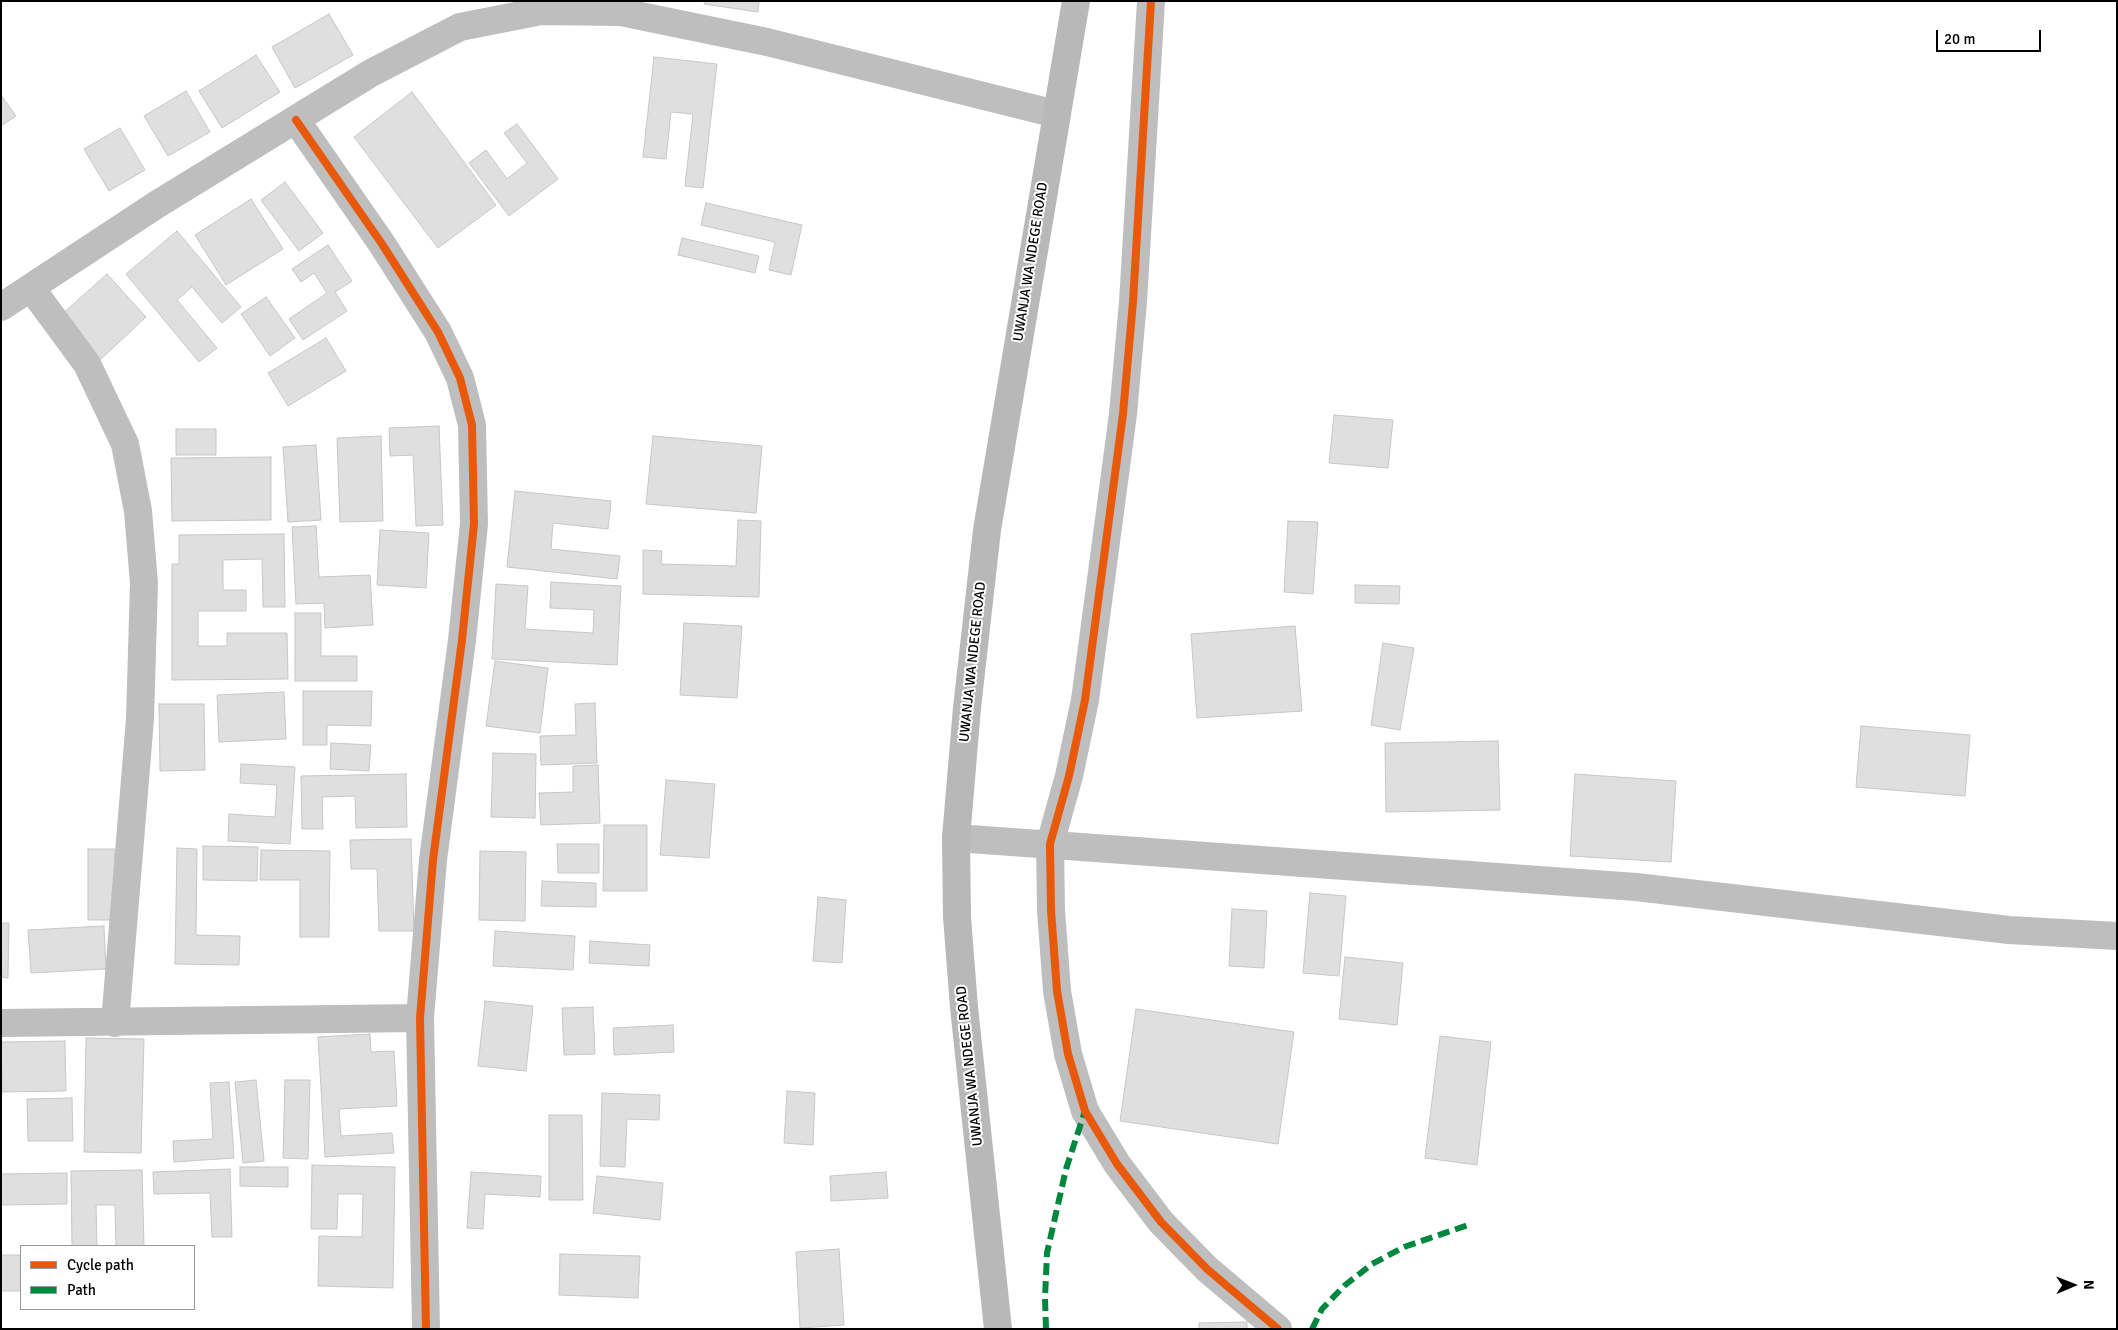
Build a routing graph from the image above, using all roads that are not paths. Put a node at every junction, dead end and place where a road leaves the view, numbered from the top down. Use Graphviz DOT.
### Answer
graph roads {
  1 [pos="1076,1"];
  2 [pos="1151,1"];
  3 [pos="1056,114"];
  4 [pos="296,120"];
  5 [pos="31,288"];
  6 [pos="1,307"];
  7 [pos="956,838"];
  8 [pos="1050,844"];
  9 [pos="2117,936"];
  10 [pos="420,1018"];
  11 [pos="1,1022"];
  12 [pos="115,1023"];
  13 [pos="426,1329"];
  14 [pos="998,1329"];
  15 [pos="1278,1329"];
  1 -- 3 [label="main road, UWANJA WA NDEGE ROAD"];
  2 -- 8 [label="street"];
  3 -- 4 [label="street"];
  3 -- 7 [label="main road, UWANJA WA NDEGE ROAD"];
  4 -- 5 [label="street"];
  4 -- 10 [label="street"];
  5 -- 6 [label="street"];
  5 -- 12 [label="street"];
  7 -- 8 [label="street"];
  7 -- 14 [label="main road, UWANJA WA NDEGE ROAD"];
  8 -- 9 [label="street"];
  8 -- 15 [label="street"];
  10 -- 12 [label="street"];
  10 -- 13 [label="street"];
  11 -- 12 [label="street"];
}
